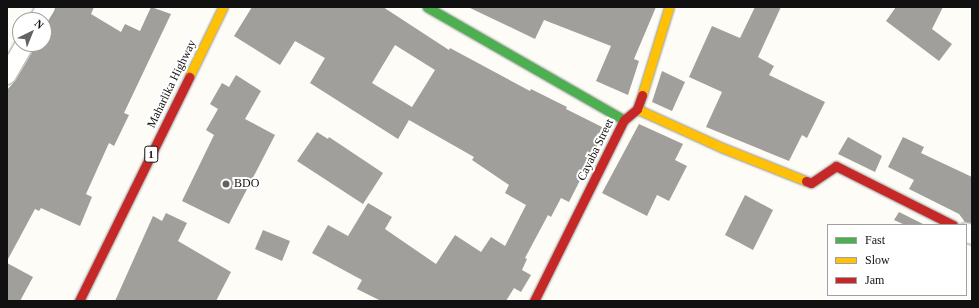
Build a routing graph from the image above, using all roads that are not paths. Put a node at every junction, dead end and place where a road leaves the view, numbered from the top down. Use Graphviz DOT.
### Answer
graph roads {
  1 [pos="223,7"];
  2 [pos="427,7"];
  3 [pos="669,7"];
  4 [pos="20,52"];
  5 [pos="7,75"];
  6 [pos="637,109"];
  7 [pos="624,120"];
  8 [pos="951,224"];
  9 [pos="80,301"];
  10 [pos="534,301"];
  1 -- 9 [label="street, Maharlika Highway / 1"];
  2 -- 7 [label="street"];
  3 -- 6 [label="street"];
  4 -- 5 [label="street"];
  6 -- 7 [label="street, Cayaba Street"];
  6 -- 8 [label="street"];
  7 -- 10 [label="street, Cayaba Street"];
}
